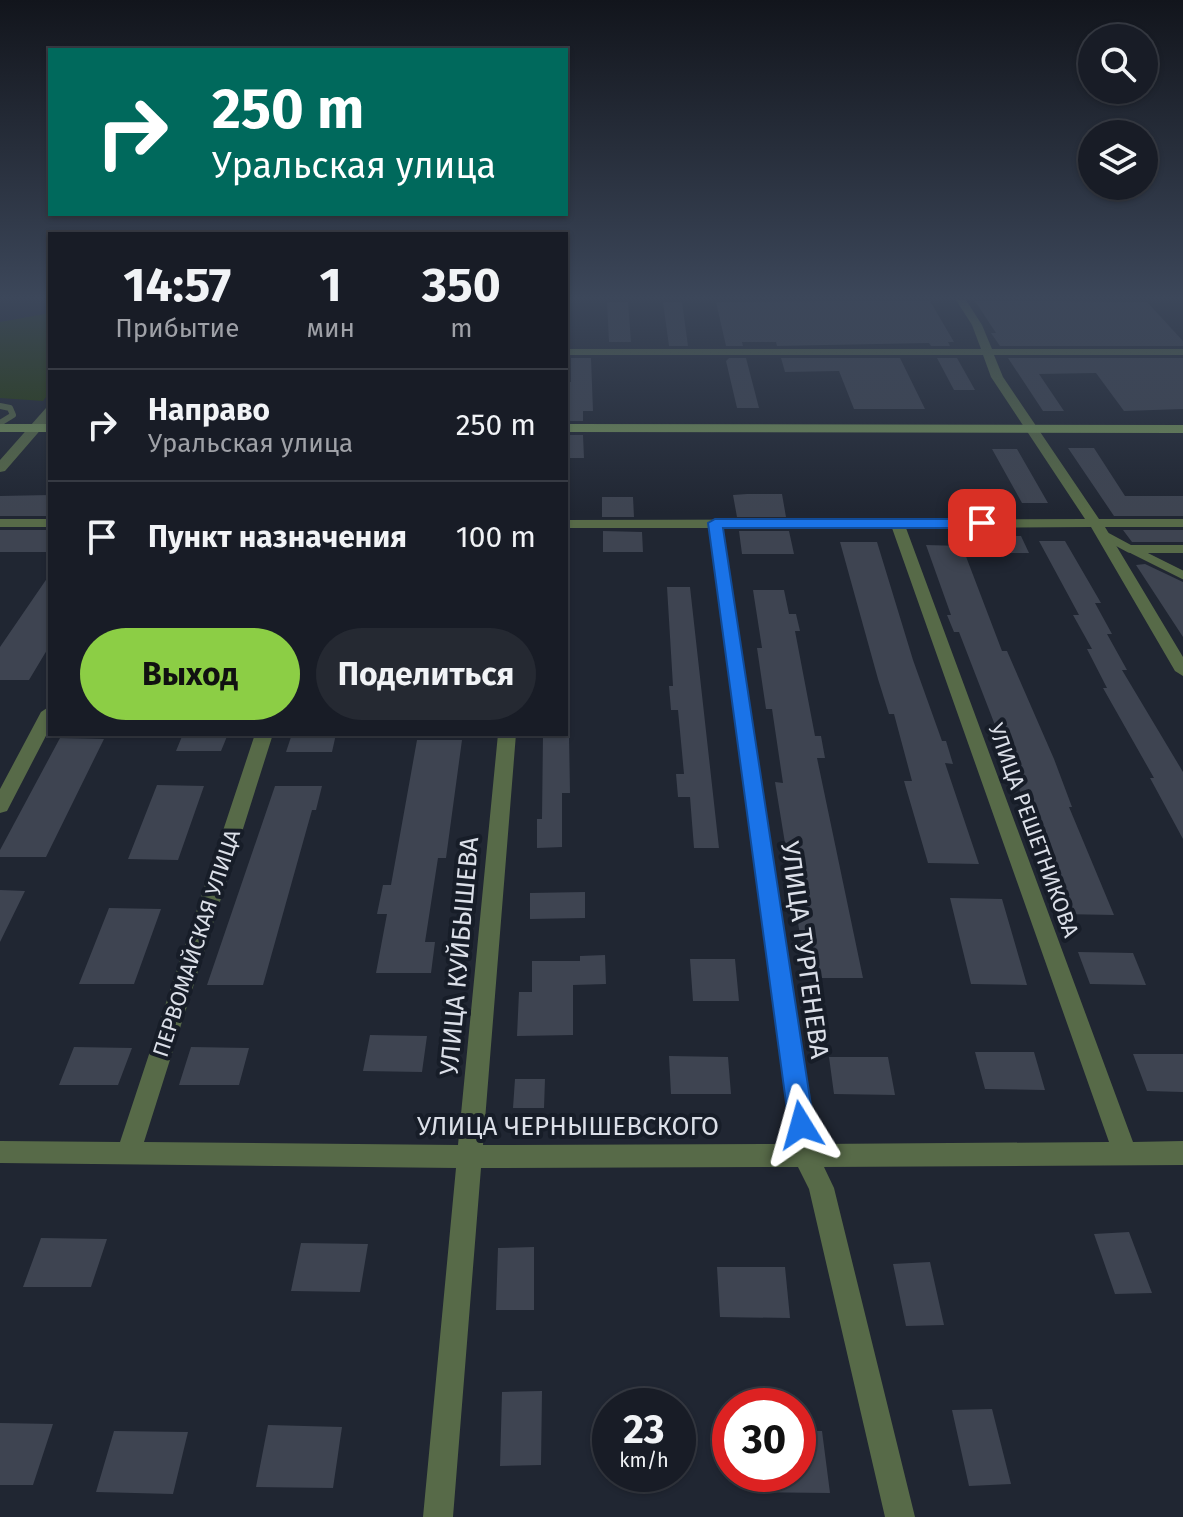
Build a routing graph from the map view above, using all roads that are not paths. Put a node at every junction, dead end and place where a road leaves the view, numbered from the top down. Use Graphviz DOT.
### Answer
graph roads {
  1 [pos="994,371"];
  2 [pos="0,406"];
  3 [pos="48,413"];
  4 [pos="0,426"];
  5 [pos="32,428"];
  6 [pos="48,428"];
  7 [pos="568,428"];
  8 [pos="1035,429"];
  9 [pos="1183,429"];
  10 [pos="0,468"];
  11 [pos="0,523"];
  12 [pos="48,523"];
  13 [pos="715,523"];
  14 [pos="897,523"];
  15 [pos="1183,523"];
  16 [pos="568,524"];
  17 [pos="1098,529"];
  18 [pos="1130,549"];
  19 [pos="1183,549"];
  20 [pos="1173,570"];
  21 [pos="1183,575"];
  22 [pos="1183,585"];
  23 [pos="1183,671"];
  24 [pos="48,716"];
  25 [pos="263,736"];
  26 [pos="507,736"];
  27 [pos="0,806"];
  28 [pos="0,1152"];
  29 [pos="129,1152"];
  30 [pos="1125,1153"];
  31 [pos="1183,1153"];
  32 [pos="468,1157"];
  33 [pos="806,1157"];
  34 [pos="438,1517"];
  35 [pos="900,1517"];
  1 -- 8 [label="street"];
  2 -- 4 [label="lane"];
  3 -- 5 [label="street"];
  4 -- 5 [label="street"];
  5 -- 6 [label="street"];
  5 -- 10 [label="street"];
  7 -- 8 [label="street"];
  8 -- 9 [label="street"];
  8 -- 17 [label="street"];
  11 -- 12 [label="street"];
  13 -- 14 [label="street"];
  13 -- 16 [label="street"];
  13 -- 33 [label="street, УЛИЦА ТУРГЕНЕВА"];
  14 -- 17 [label="street"];
  14 -- 30 [label="street, УЛИЦА РЕШЕТНИКОВА"];
  15 -- 17 [label="street"];
  17 -- 18 [label="lane"];
  17 -- 23 [label="street"];
  18 -- 19 [label="lane"];
  18 -- 20 [label="lane"];
  20 -- 21 [label="lane"];
  20 -- 22 [label="lane"];
  24 -- 27 [label="street"];
  25 -- 29 [label="street, ПЕРВОМАЙСКАЯ УЛИЦА"];
  26 -- 32 [label="street, УЛИЦА КУЙБЫШЕВА"];
  28 -- 29 [label="street, УЛИЦА ЧЕРНЫШЕВСКОГО"];
  29 -- 32 [label="street, УЛИЦА ЧЕРНЫШЕВСКОГО"];
  30 -- 31 [label="street, УЛИЦА ЧЕРНЫШЕВСКОГО"];
  30 -- 33 [label="street, УЛИЦА ЧЕРНЫШЕВСКОГО"];
  32 -- 33 [label="street, УЛИЦА ЧЕРНЫШЕВСКОГО"];
  32 -- 34 [label="street, УЛИЦА КУЙБЫШЕВА"];
  33 -- 35 [label="street, УЛИЦА ТУРГЕНЕВА"];
}
